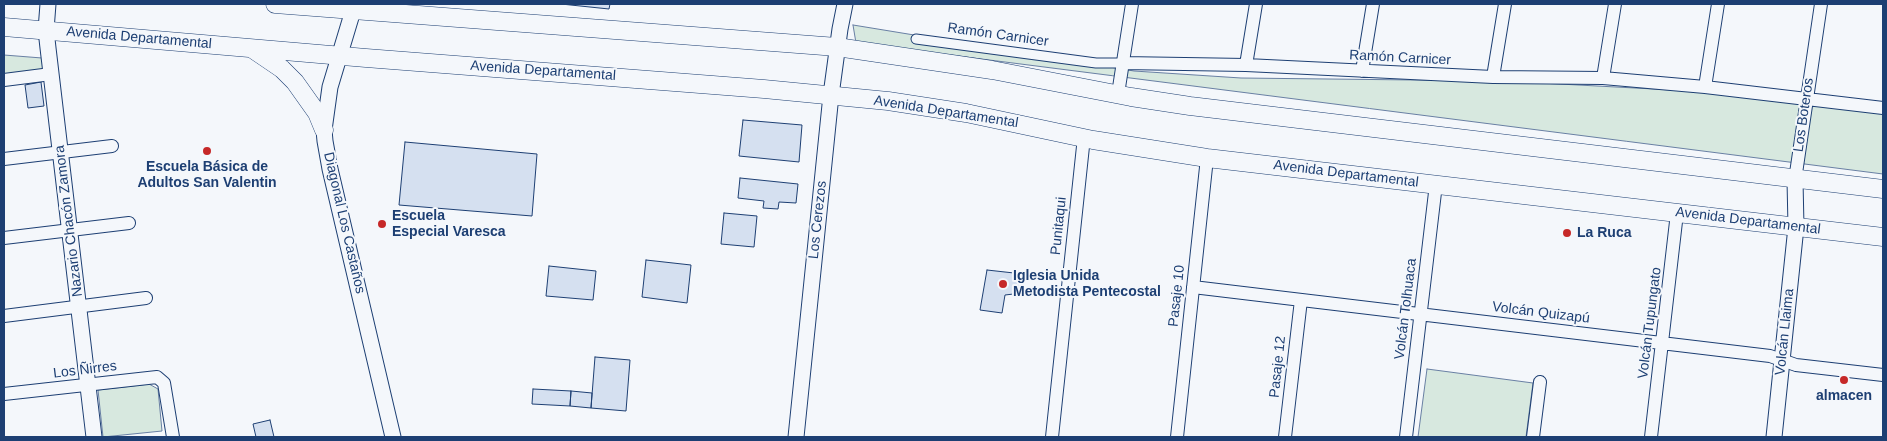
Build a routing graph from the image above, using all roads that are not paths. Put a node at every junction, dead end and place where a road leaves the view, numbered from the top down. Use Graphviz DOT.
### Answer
graph roads {
  1 [pos="48,4"];
  2 [pos="275,4"];
  3 [pos="845,4"];
  4 [pos="1132,4"];
  5 [pos="1256,4"];
  6 [pos="1373,4"];
  7 [pos="1505,4"];
  8 [pos="1615,4"];
  9 [pos="1718,4"];
  10 [pos="1821,4"];
  11 [pos="354,7"];
  12 [pos="4,27"];
  13 [pos="46,30"];
  14 [pos="916,38"];
  15 [pos="837,47"];
  16 [pos="251,48"];
  17 [pos="338,56"];
  18 [pos="1122,63"];
  19 [pos="1246,65"];
  20 [pos="1362,71"];
  21 [pos="51,74"];
  22 [pos="1493,78"];
  23 [pos="1603,78"];
  24 [pos="4,80"];
  25 [pos="1705,86"];
  26 [pos="1118,94"];
  27 [pos="831,95"];
  28 [pos="1806,99"];
  29 [pos="1883,108"];
  30 [pos="324,130"];
  31 [pos="1084,137"];
  32 [pos="112,146"];
  33 [pos="60,152"];
  34 [pos="1207,158"];
  35 [pos="4,159"];
  36 [pos="1795,180"];
  37 [pos="1436,184"];
  38 [pos="1883,190"];
  39 [pos="1677,213"];
  40 [pos="129,223"];
  41 [pos="1796,226"];
  42 [pos="70,230"];
  43 [pos="1883,237"];
  44 [pos="4,238"];
  45 [pos="1193,287"];
  46 [pos="146,298"];
  47 [pos="1300,300"];
  48 [pos="79,306"];
  49 [pos="1420,314"];
  50 [pos="4,316"];
  51 [pos="1662,343"];
  52 [pos="1782,360"];
  53 [pos="1883,375"];
  54 [pos="1540,382"];
  55 [pos="88,384"];
  56 [pos="4,394"];
  57 [pos="94,437"];
  58 [pos="173,437"];
  59 [pos="392,437"];
  60 [pos="796,437"];
  61 [pos="1052,437"];
  62 [pos="1177,437"];
  63 [pos="1285,437"];
  64 [pos="1406,437"];
  65 [pos="1533,437"];
  66 [pos="1651,437"];
  67 [pos="1774,437"];
  1 -- 13 [label="street, Nazario Chacón Zamora"];
  2 -- 11 [label="main road"];
  3 -- 15 [label="street, Los Cerezos"];
  4 -- 18 [label="street"];
  5 -- 19 [label="street"];
  6 -- 20 [label="street"];
  7 -- 22 [label="street"];
  8 -- 23 [label="street"];
  9 -- 25 [label="street"];
  10 -- 28 [label="street, Los Boteros"];
  11 -- 15 [label="main road"];
  11 -- 17 [label="street, Diagonal Los Castaños"];
  12 -- 13 [label="main road, Avenida Departamental"];
  13 -- 16 [label="main road, Avenida Departamental"];
  13 -- 21 [label="street, Nazario Chacón Zamora"];
  14 -- 18 [label="street, Ramón Carnicer"];
  15 -- 26 [label="main road"];
  15 -- 27 [label="street, Los Cerezos"];
  16 -- 17 [label="main road, Avenida Departamental"];
  16 -- 30 [label="main road"];
  17 -- 27 [label="main road, Avenida Departamental"];
  17 -- 30 [label="street, Diagonal Los Castaños"];
  18 -- 19 [label="street, Ramón Carnicer"];
  18 -- 26 [label="street"];
  19 -- 20 [label="street, Ramón Carnicer"];
  20 -- 22 [label="street, Ramón Carnicer"];
  21 -- 24 [label="street"];
  21 -- 33 [label="street, Nazario Chacón Zamora"];
  22 -- 23 [label="street, Ramón Carnicer"];
  23 -- 25 [label="street, Ramón Carnicer"];
  25 -- 28 [label="street, Ramón Carnicer"];
  26 -- 36 [label="main road"];
  27 -- 31 [label="main road, Avenida Departamental"];
  27 -- 60 [label="street, Los Cerezos"];
  28 -- 29 [label="street, Ramón Carnicer"];
  28 -- 36 [label="street, Los Boteros"];
  30 -- 59 [label="street, Diagonal Los Castaños"];
  31 -- 34 [label="main road, Avenida Departamental"];
  31 -- 61 [label="street, Punitaqui"];
  32 -- 33 [label="street"];
  33 -- 35 [label="street"];
  33 -- 42 [label="street, Nazario Chacón Zamora"];
  34 -- 37 [label="main road, Avenida Departamental"];
  34 -- 45 [label="street, Pasaje 10"];
  36 -- 38 [label="main road"];
  36 -- 41 [label="street, Los Boteros"];
  37 -- 39 [label="main road, Avenida Departamental"];
  37 -- 49 [label="street, Volcán Tolhuaca"];
  39 -- 41 [label="main road, Avenida Departamental"];
  39 -- 51 [label="street, Volcán Tupungato"];
  40 -- 42 [label="street"];
  41 -- 43 [label="main road, Avenida Departamental"];
  41 -- 52 [label="street, Volcán Llaima"];
  42 -- 44 [label="street"];
  42 -- 48 [label="street, Nazario Chacón Zamora"];
  45 -- 47 [label="street, Volcán Quizapú"];
  45 -- 62 [label="street, Pasaje 10"];
  46 -- 48 [label="street"];
  47 -- 49 [label="street, Volcán Quizapú"];
  47 -- 63 [label="street, Pasaje 12"];
  48 -- 50 [label="street"];
  48 -- 55 [label="street, Nazario Chacón Zamora"];
  49 -- 51 [label="street, Volcán Quizapú"];
  49 -- 64 [label="street, Volcán Tolhuaca"];
  51 -- 52 [label="street, Volcán Quizapú"];
  51 -- 66 [label="street, Volcán Tupungato"];
  52 -- 53 [label="street, Volcán Quizapú"];
  52 -- 67 [label="street, Volcán Llaima"];
  54 -- 65 [label="street"];
  55 -- 56 [label="street, Los Ñirres"];
  55 -- 57 [label="street, Nazario Chacón Zamora"];
  55 -- 58 [label="street, Los Ñirres"];
}
